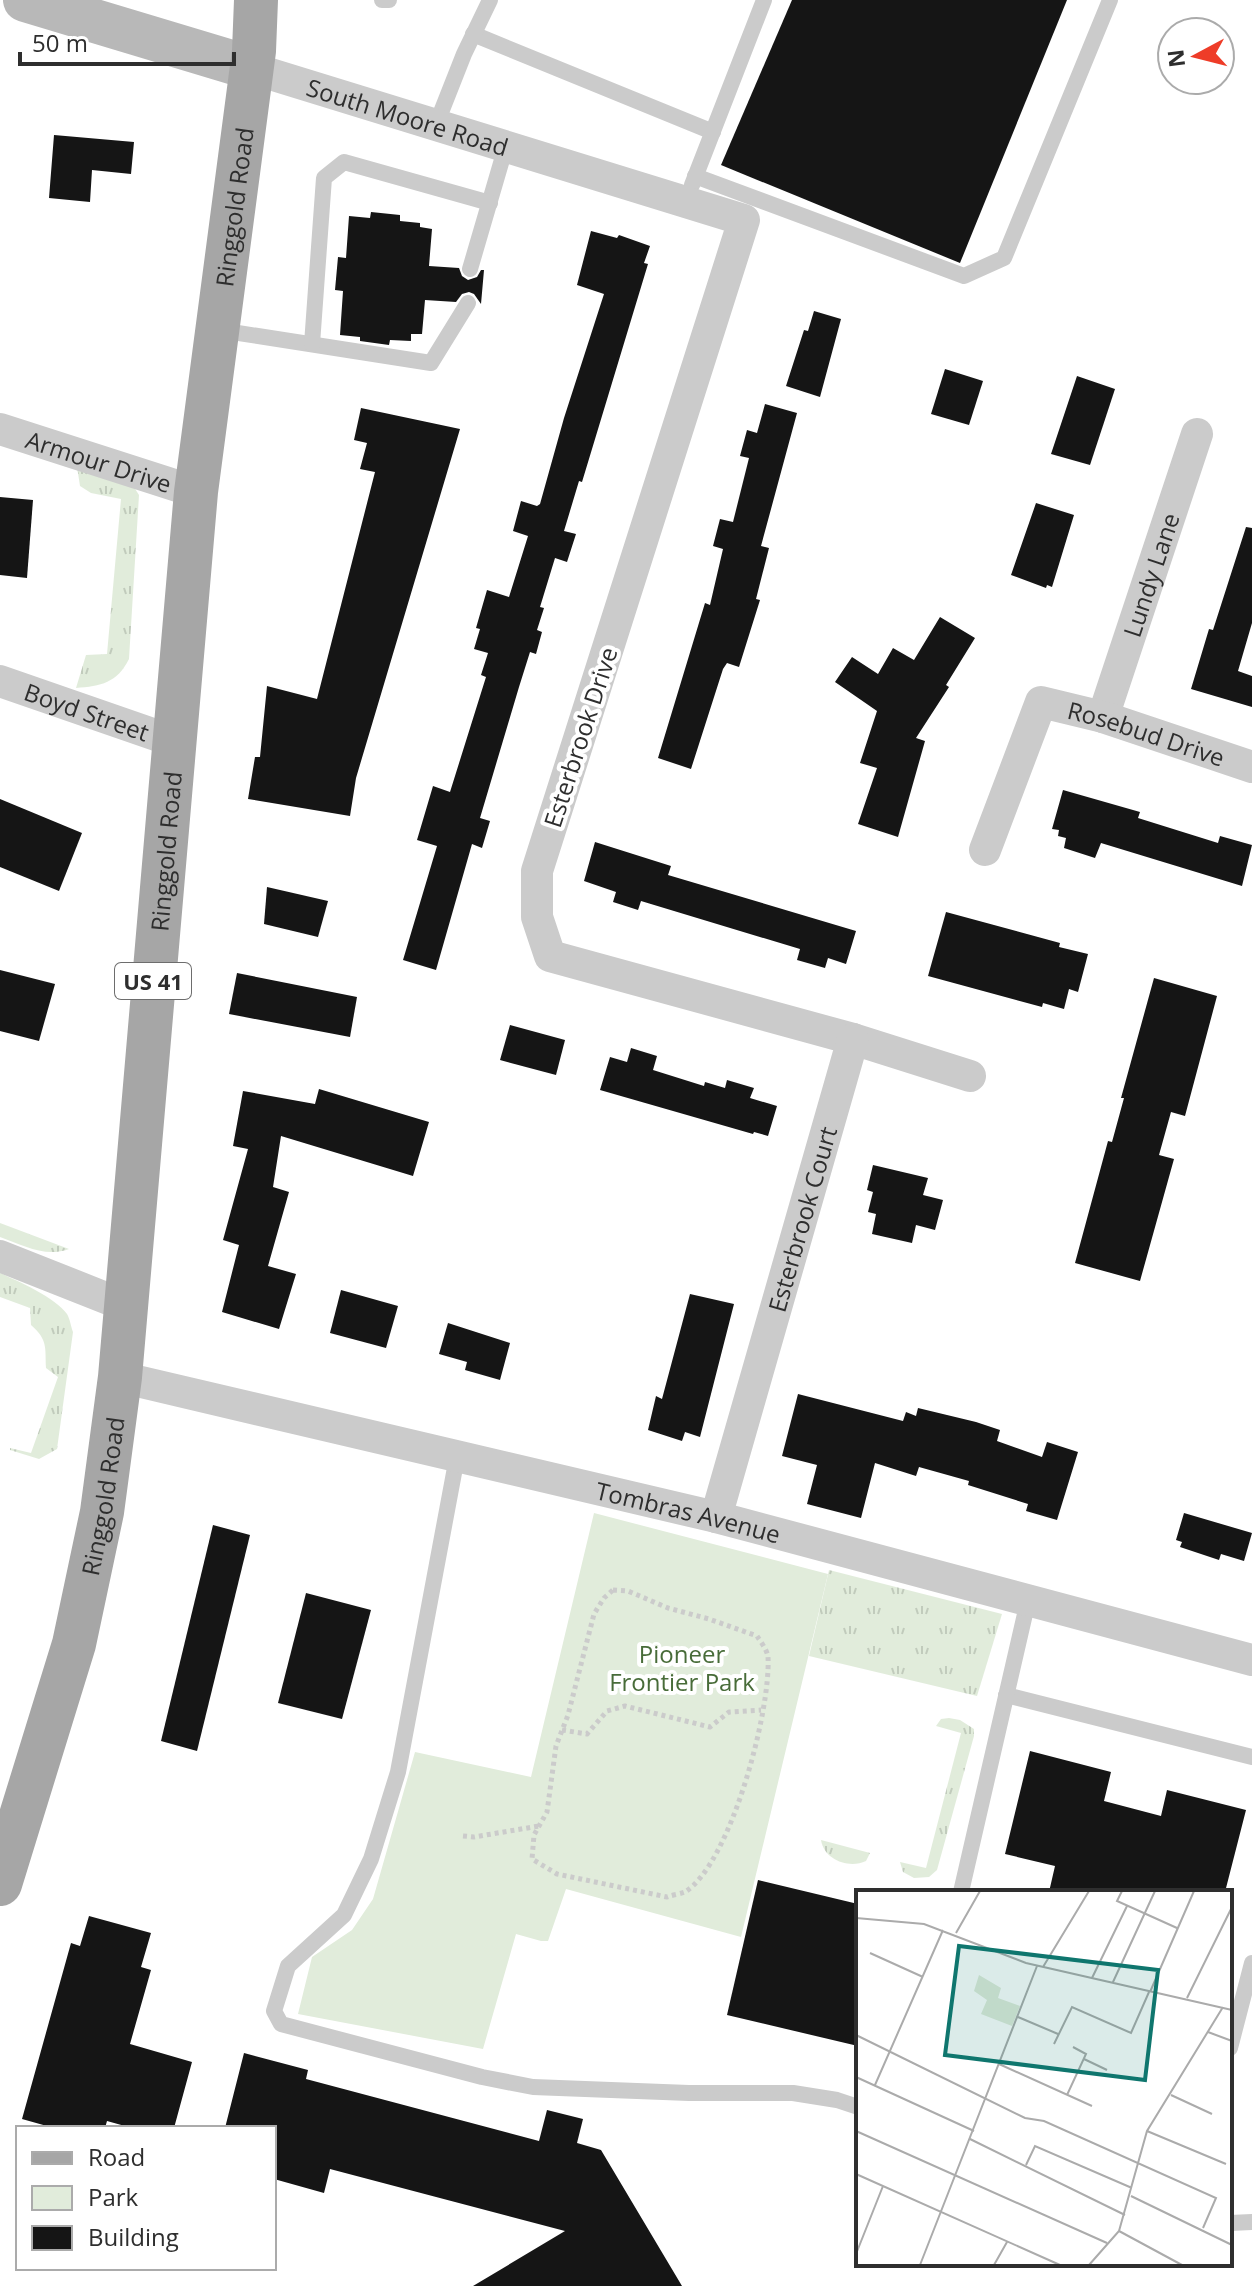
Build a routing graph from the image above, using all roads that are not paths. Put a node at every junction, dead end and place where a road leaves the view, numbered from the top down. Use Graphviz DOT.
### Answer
graph roads {
  1 [pos="25,0"];
  2 [pos="256,0"];
  3 [pos="382,0"];
  4 [pos="389,0"];
  5 [pos="490,0"];
  6 [pos="764,0"];
  7 [pos="1110,0"];
  8 [pos="473,34"];
  9 [pos="251,68"];
  10 [pos="436,125"];
  11 [pos="713,132"];
  12 [pos="506,146"];
  13 [pos="690,189"];
  14 [pos="490,203"];
  15 [pos="744,220"];
  16 [pos="470,269"];
  17 [pos="468,303"];
  18 [pos="218,329"];
  19 [pos="312,344"];
  20 [pos="0,429"];
  21 [pos="1197,434"];
  22 [pos="196,492"];
  23 [pos="0,681"];
  24 [pos="1103,717"];
  25 [pos="173,741"];
  26 [pos="1252,767"];
  27 [pos="985,850"];
  28 [pos="853,1039"];
  29 [pos="970,1076"];
  30 [pos="0,1256"];
  31 [pos="126,1306"];
  32 [pos="120,1377"];
  33 [pos="457,1457"];
  34 [pos="716,1517"];
  35 [pos="1028,1601"];
  36 [pos="1252,1660"];
  37 [pos="1006,1695"];
  38 [pos="1252,1757"];
  39 [pos="0,1884"];
  40 [pos="961,1890"];
  41 [pos="1252,1963"];
  42 [pos="1232,2040"];
  43 [pos="856,2106"];
  44 [pos="1252,2222"];
  45 [pos="1232,2223"];
  1 -- 9 [label="main road, South Moore Road"];
  2 -- 9 [label="main road, Ringgold Road / US 41"];
  3 -- 4 [label="lane"];
  5 -- 8 [label="lane"];
  6 -- 11 [label="lane"];
  7 -- 13 [label="lane"];
  8 -- 10 [label="lane"];
  8 -- 11 [label="lane"];
  9 -- 10 [label="street, South Moore Road"];
  9 -- 18 [label="main road, Ringgold Road / US 41"];
  10 -- 12 [label="street, South Moore Road"];
  11 -- 13 [label="lane"];
  12 -- 13 [label="street, South Moore Road"];
  12 -- 14 [label="lane"];
  13 -- 15 [label="street, South Moore Road"];
  14 -- 16 [label="lane"];
  14 -- 19 [label="lane"];
  15 -- 28 [label="street, Esterbrook Drive"];
  17 -- 19 [label="lane"];
  18 -- 19 [label="lane"];
  18 -- 22 [label="main road, Ringgold Road / US 41"];
  20 -- 22 [label="street, Armour Drive"];
  21 -- 24 [label="street, Lundy Lane"];
  22 -- 25 [label="main road, Ringgold Road / US 41"];
  23 -- 25 [label="street, Boyd Street"];
  24 -- 26 [label="street, Rosebud Drive"];
  24 -- 27 [label="street, Rosebud Drive"];
  25 -- 31 [label="main road, Ringgold Road / US 41"];
  28 -- 29 [label="street"];
  28 -- 34 [label="street, Esterbrook Court"];
  30 -- 31 [label="street"];
  31 -- 32 [label="main road, Ringgold Road / US 41"];
  32 -- 33 [label="street, Tombras Avenue"];
  32 -- 39 [label="main road, Ringgold Road / US 41"];
  33 -- 34 [label="street, Tombras Avenue"];
  33 -- 43 [label="lane"];
  34 -- 35 [label="street, Tombras Avenue"];
  35 -- 36 [label="street, Tombras Avenue"];
  35 -- 37 [label="lane"];
  37 -- 38 [label="lane"];
  37 -- 40 [label="lane"];
  41 -- 42 [label="lane"];
  44 -- 45 [label="lane"];
}
